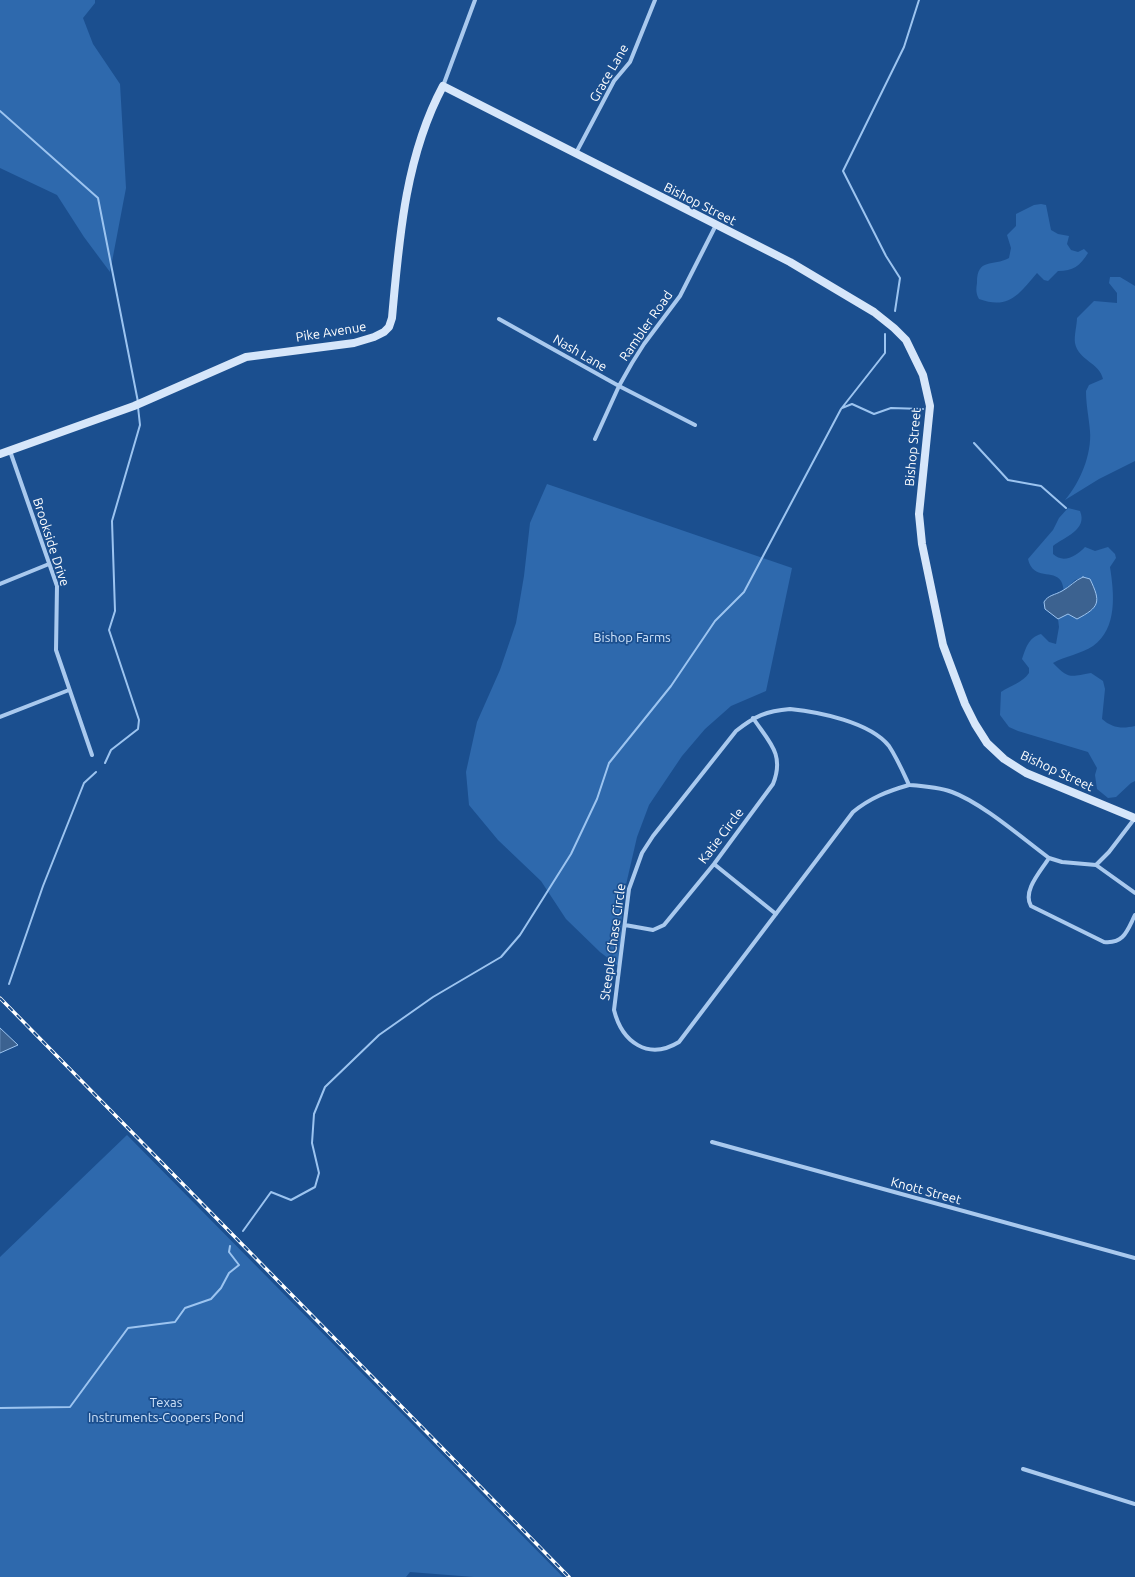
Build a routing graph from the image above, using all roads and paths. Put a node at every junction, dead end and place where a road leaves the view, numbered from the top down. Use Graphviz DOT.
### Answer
graph roads {
  1 [pos="475,0"];
  2 [pos="655,0"];
  3 [pos="443,86"];
  4 [pos="575,154"];
  5 [pos="716,225"];
  6 [pos="499,319"];
  7 [pos="619,386"];
  8 [pos="695,425"];
  9 [pos="595,439"];
  10 [pos="10,451"];
  11 [pos="0,454"];
  12 [pos="49,564"];
  13 [pos="0,584"];
  14 [pos="69,690"];
  15 [pos="0,717"];
  16 [pos="753,718"];
  17 [pos="92,755"];
  18 [pos="909,784"];
  19 [pos="1135,818"];
  20 [pos="1049,858"];
  21 [pos="714,864"];
  22 [pos="1096,865"];
  23 [pos="1135,893"];
  24 [pos="776,914"];
  25 [pos="1135,915"];
  26 [pos="625,925"];
  27 [pos="712,1142"];
  28 [pos="1135,1258"];
  29 [pos="1023,1469"];
  30 [pos="1135,1504"];
  1 -- 3 [label="street, Pike Avenue"];
  2 -- 4 [label="street, Grace Lane"];
  3 -- 4 [label="street, Bishop Street"];
  3 -- 10 [label="street, Pike Avenue"];
  4 -- 5 [label="street, Bishop Street"];
  5 -- 7 [label="street, Rambler Road"];
  5 -- 19 [label="street, Bishop Street"];
  6 -- 7 [label="street, Nash Lane"];
  7 -- 8 [label="street, Nash Lane"];
  7 -- 9 [label="street, Rambler Road"];
  10 -- 11 [label="street, Pike Avenue"];
  10 -- 12 [label="street, Brookside Drive"];
  12 -- 13 [label="street"];
  12 -- 14 [label="street, Brookside Drive"];
  14 -- 15 [label="street"];
  14 -- 17 [label="street, Brookside Drive"];
  16 -- 18 [label="street, Steeple Chase Circle"];
  16 -- 21 [label="street, Katie Circle"];
  16 -- 26 [label="street, Steeple Chase Circle"];
  18 -- 20 [label="street, Steeple Chase Circle"];
  18 -- 24 [label="street, Steeple Chase Circle"];
  19 -- 22 [label="street"];
  20 -- 22 [label="street, Steeple Chase Circle"];
  20 -- 25 [label="street"];
  21 -- 24 [label="street"];
  21 -- 26 [label="street, Katie Circle"];
  22 -- 23 [label="street"];
  24 -- 26 [label="street, Steeple Chase Circle"];
  27 -- 28 [label="street, Knott Street"];
  29 -- 30 [label="street"];
}
